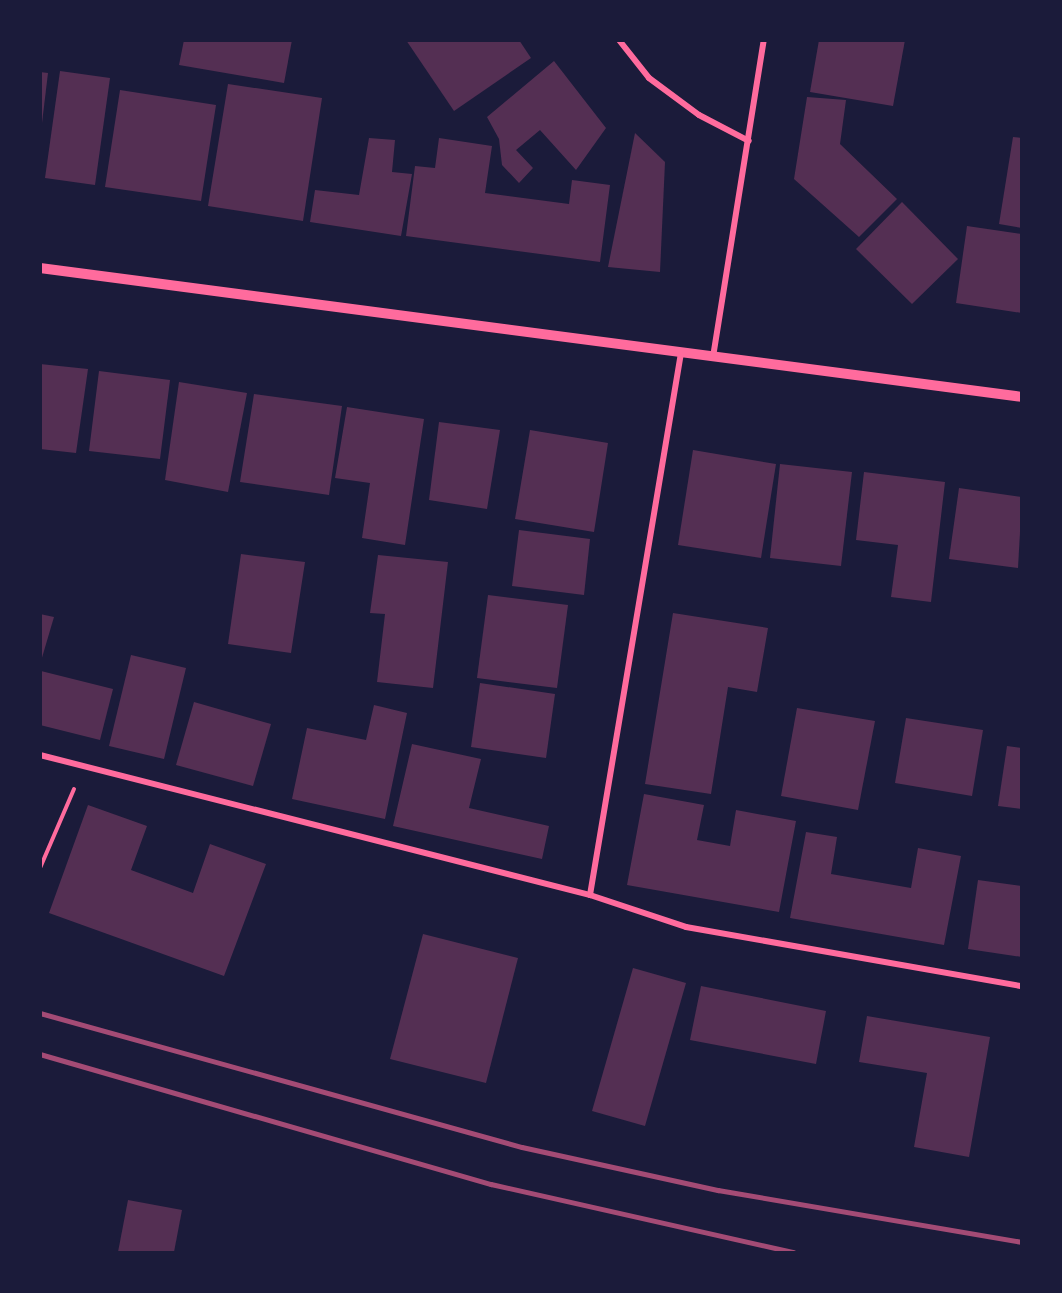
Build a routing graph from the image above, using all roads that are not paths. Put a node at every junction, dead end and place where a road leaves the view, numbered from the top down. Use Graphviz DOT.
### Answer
graph roads {
  1 [pos="619,40"];
  2 [pos="764,40"];
  3 [pos="749,141"];
  4 [pos="40,268"];
  5 [pos="681,352"];
  6 [pos="713,357"];
  7 [pos="1022,398"];
  8 [pos="40,755"];
  9 [pos="590,895"];
  10 [pos="1022,986"];
  1 -- 3 [label="street"];
  2 -- 3 [label="street"];
  3 -- 6 [label="street"];
  4 -- 5 [label="street"];
  5 -- 6 [label="street"];
  5 -- 9 [label="street"];
  6 -- 7 [label="street"];
  8 -- 9 [label="street"];
  9 -- 10 [label="street"];
}
